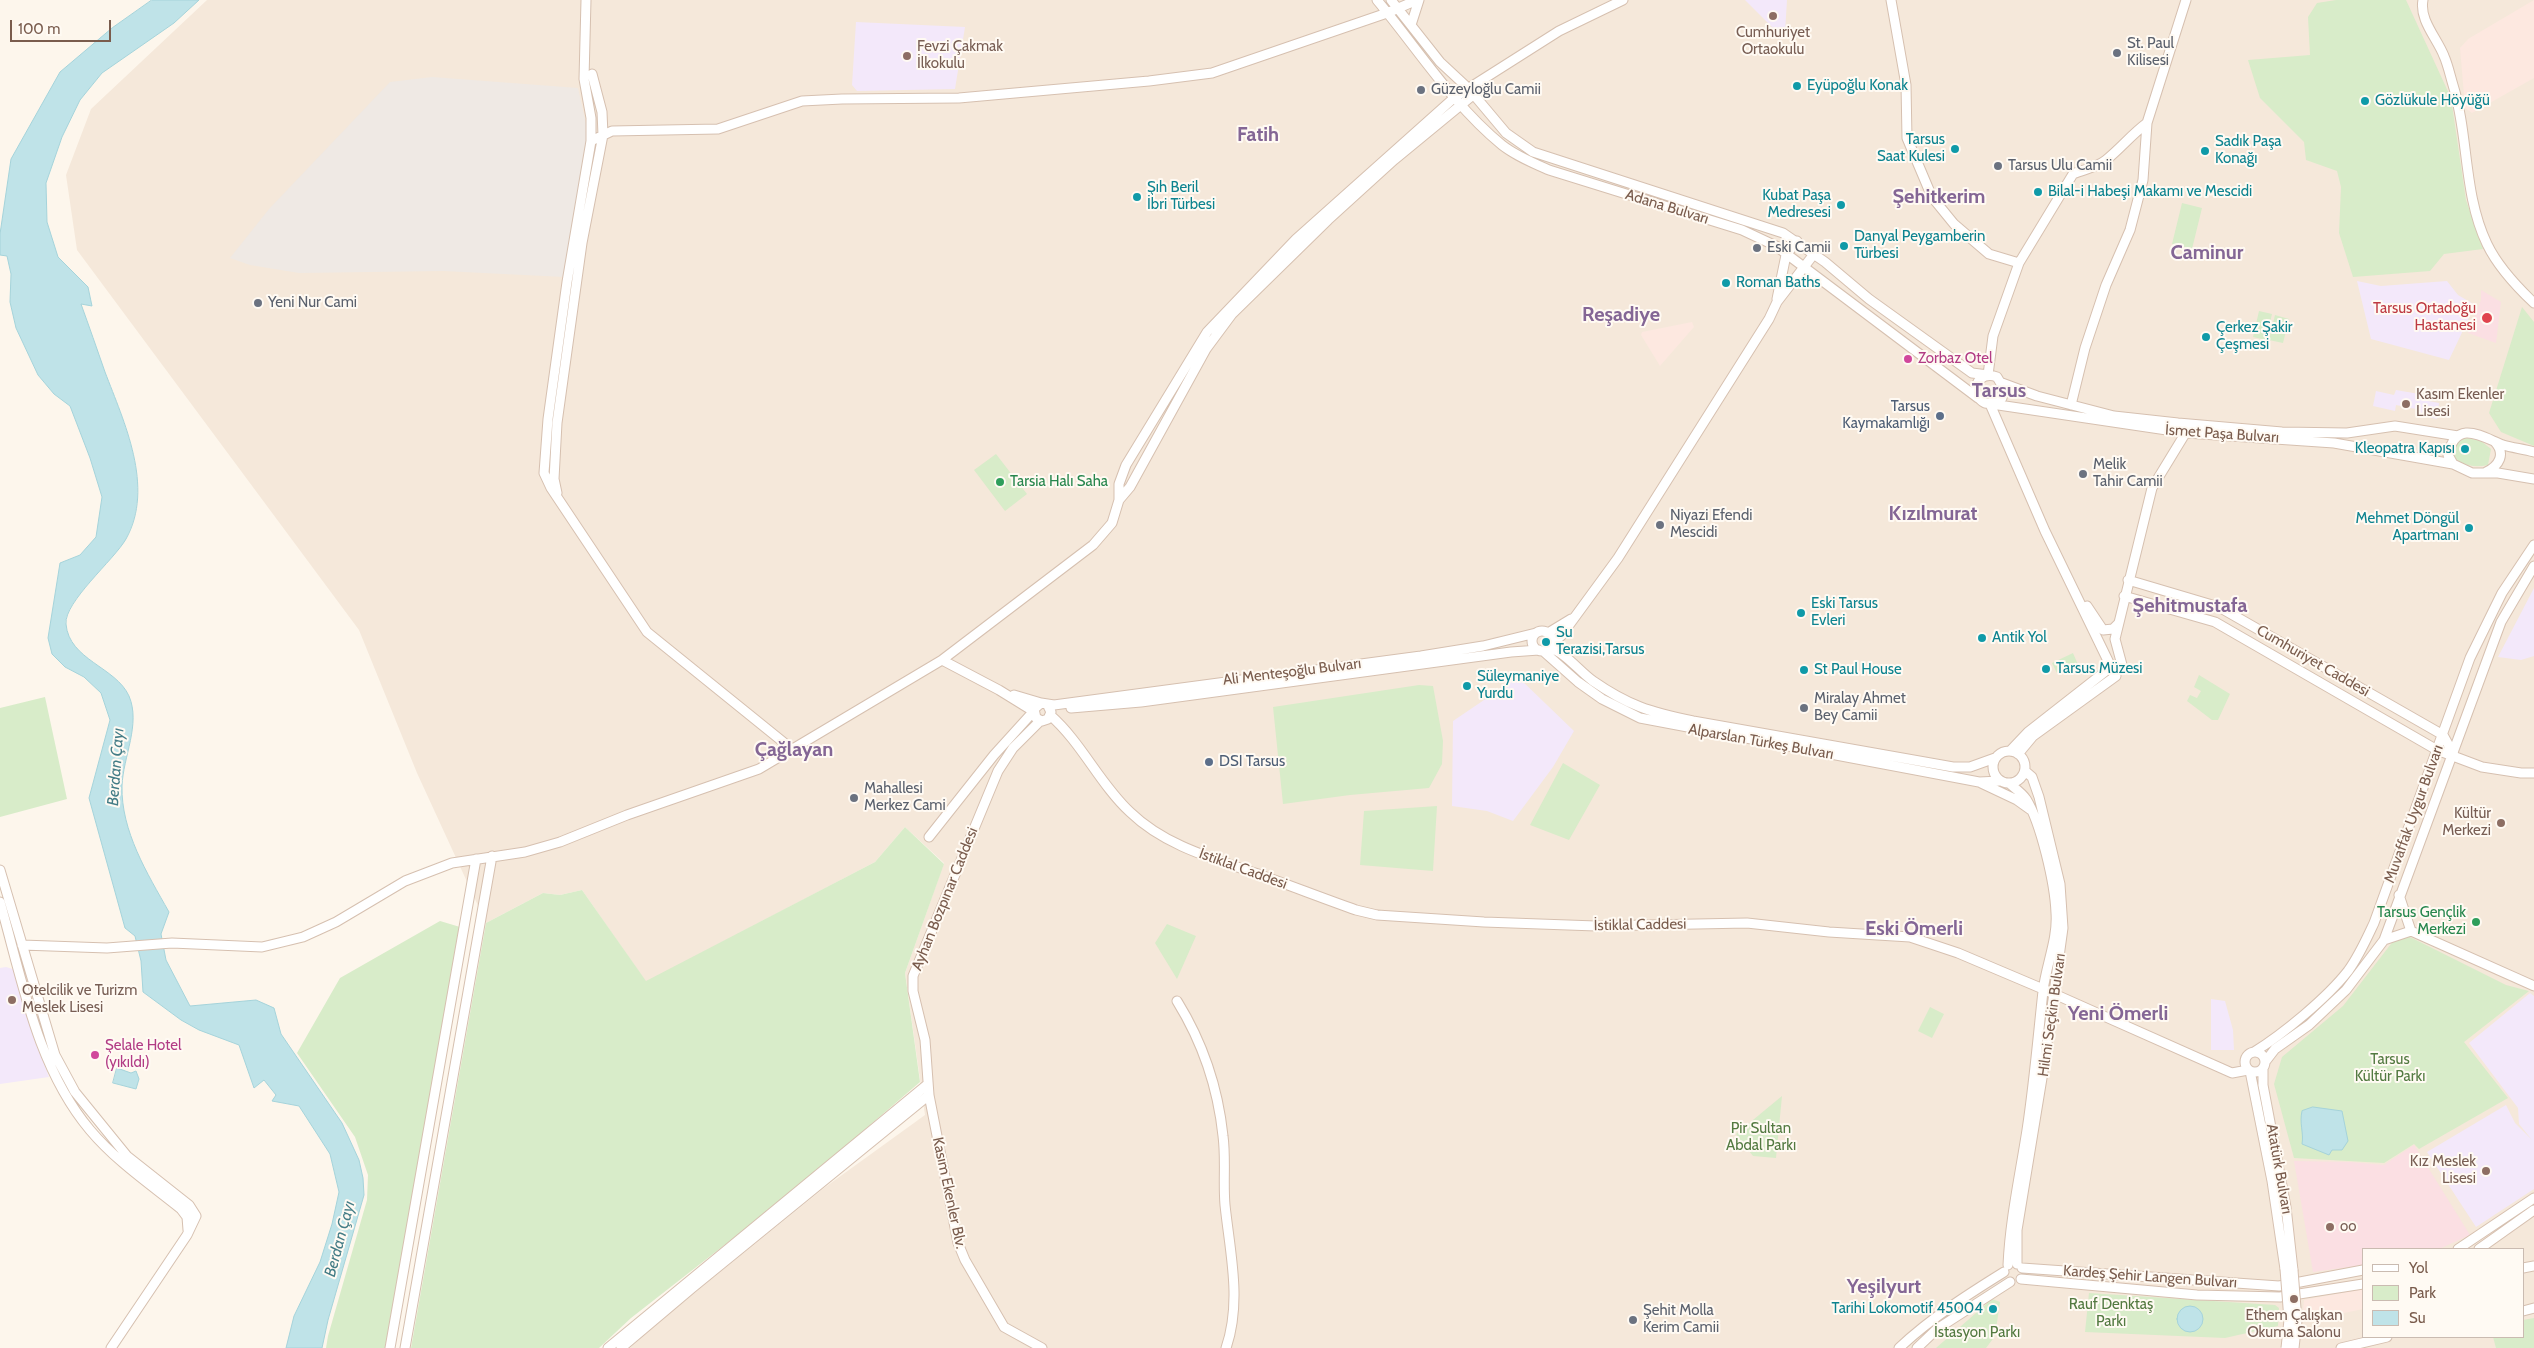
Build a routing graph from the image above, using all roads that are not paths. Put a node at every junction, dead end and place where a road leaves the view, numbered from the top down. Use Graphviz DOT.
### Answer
graph roads {
  1 [pos="586,0"];
  2 [pos="1377,0"];
  3 [pos="1391,0"];
  4 [pos="1418,0"];
  5 [pos="1623,0"];
  6 [pos="1891,0"];
  7 [pos="2186,0"];
  8 [pos="2423,0"];
  9 [pos="1398,8"];
  10 [pos="1387,13"];
  11 [pos="1411,25"];
  12 [pos="592,74"];
  13 [pos="1471,92"];
  14 [pos="1455,97"];
  15 [pos="1462,105"];
  16 [pos="2147,122"];
  17 [pos="603,135"];
  18 [pos="591,141"];
  19 [pos="1797,241"];
  20 [pos="1814,254"];
  21 [pos="1786,255"];
  22 [pos="2019,263"];
  23 [pos="1803,268"];
  24 [pos="1777,302"];
  25 [pos="2534,303"];
  26 [pos="1988,375"];
  27 [pos="2002,383"];
  28 [pos="1978,398"];
  29 [pos="1990,404"];
  30 [pos="2071,406"];
  31 [pos="2188,429"];
  32 [pos="2458,436"];
  33 [pos="2492,439"];
  34 [pos="2534,452"];
  35 [pos="2453,464"];
  36 [pos="2486,472"];
  37 [pos="2534,479"];
  38 [pos="1119,500"];
  39 [pos="559,501"];
  40 [pos="2534,545"];
  41 [pos="2534,566"];
  42 [pos="2128,580"];
  43 [pos="2070,582"];
  44 [pos="2124,596"];
  45 [pos="1573,618"];
  46 [pos="2118,624"];
  47 [pos="2258,629"];
  48 [pos="1536,633"];
  49 [pos="1548,633"];
  50 [pos="2253,644"];
  51 [pos="1546,648"];
  52 [pos="942,660"];
  53 [pos="2112,670"];
  54 [pos="999,690"];
  55 [pos="1048,708"];
  56 [pos="1033,711"];
  57 [pos="1040,721"];
  58 [pos="2443,735"];
  59 [pos="793,750"];
  60 [pos="2437,750"];
  61 [pos="997,752"];
  62 [pos="2014,752"];
  63 [pos="2454,755"];
  64 [pos="1995,758"];
  65 [pos="998,771"];
  66 [pos="2025,771"];
  67 [pos="2534,773"];
  68 [pos="2000,781"];
  69 [pos="1979,782"];
  70 [pos="2010,784"];
  71 [pos="2032,811"];
  72 [pos="929,836"];
  73 [pos="492,856"];
  74 [pos="476,859"];
  75 [pos="0,870"];
  76 [pos="2400,895"];
  77 [pos="0,902"];
  78 [pos="2411,931"];
  79 [pos="2384,940"];
  80 [pos="22,944"];
  81 [pos="2534,986"];
  82 [pos="2043,989"];
  83 [pos="2053,993"];
  84 [pos="1177,1001"];
  85 [pos="2254,1052"];
  86 [pos="2264,1065"];
  87 [pos="2249,1070"];
  88 [pos="928,1084"];
  89 [pos="929,1095"];
  90 [pos="2534,1198"];
  91 [pos="2534,1210"];
  92 [pos="188,1230"];
  93 [pos="2459,1248"];
  94 [pos="2480,1248"];
  95 [pos="2013,1267"];
  96 [pos="2289,1269"];
  97 [pos="2362,1270"];
  98 [pos="2021,1279"];
  99 [pos="2010,1282"];
  100 [pos="2362,1284"];
  101 [pos="2383,1338"];
  102 [pos="111,1348"];
  103 [pos="390,1348"];
  104 [pos="405,1348"];
  105 [pos="608,1348"];
  106 [pos="621,1348"];
  107 [pos="1042,1348"];
  108 [pos="1226,1348"];
  109 [pos="1899,1348"];
  110 [pos="1917,1348"];
  111 [pos="2286,1348"];
  112 [pos="2294,1348"];
  113 [pos="2341,1348"];
  1 -- 18 [label="street"];
  2 -- 10 [label="street, Adana Bulvarı"];
  3 -- 9 [label="street, Adana Bulvarı"];
  4 -- 9 [label="street"];
  4 -- 11 [label="street"];
  5 -- 13 [label="street"];
  6 -- 22 [label="street"];
  7 -- 16 [label="street"];
  8 -- 25 [label="street"];
  9 -- 10 [label="street"];
  9 -- 11 [label="street, Adana Bulvarı"];
  10 -- 14 [label="street, Adana Bulvarı"];
  10 -- 17 [label="street"];
  11 -- 13 [label="street, Adana Bulvarı"];
  12 -- 17 [label="street"];
  13 -- 14 [label="street"];
  13 -- 15 [label="street"];
  13 -- 19 [label="street, Adana Bulvarı"];
  14 -- 15 [label="street, Adana Bulvarı"];
  14 -- 38 [label="street"];
  15 -- 21 [label="street, Adana Bulvarı"];
  15 -- 38 [label="street"];
  16 -- 22 [label="street"];
  16 -- 30 [label="street"];
  17 -- 18 [label="street"];
  17 -- 39 [label="street"];
  18 -- 39 [label="street"];
  19 -- 20 [label="street, Adana Bulvarı"];
  19 -- 21 [label="street"];
  20 -- 23 [label="street"];
  20 -- 26 [label="street, Adana Bulvarı"];
  21 -- 23 [label="street, Adana Bulvarı"];
  21 -- 24 [label="street"];
  22 -- 26 [label="street"];
  23 -- 24 [label="street"];
  23 -- 28 [label="street, Adana Bulvarı"];
  24 -- 45 [label="street"];
  26 -- 27 [label="street"];
  26 -- 28 [label="street"];
  27 -- 29 [label="street"];
  27 -- 30 [label="street"];
  28 -- 29 [label="street"];
  29 -- 31 [label="street, İsmet Paşa Bulvarı"];
  29 -- 43 [label="street"];
  30 -- 31 [label="street"];
  31 -- 32 [label="street"];
  31 -- 35 [label="street, İsmet Paşa Bulvarı"];
  31 -- 42 [label="street"];
  32 -- 33 [label="street"];
  32 -- 35 [label="street"];
  33 -- 34 [label="street"];
  33 -- 36 [label="street"];
  35 -- 36 [label="street, İsmet Paşa Bulvarı"];
  36 -- 37 [label="street, İsmet Paşa Bulvarı"];
  38 -- 52 [label="street"];
  39 -- 59 [label="street"];
  40 -- 58 [label="street, Muvaffak Uygur Bulvarı"];
  41 -- 63 [label="street, Muvaffak Uygur Bulvarı"];
  42 -- 44 [label="street"];
  42 -- 47 [label="street, Cumhuriyet Caddesi"];
  43 -- 46 [label="street"];
  43 -- 53 [label="street"];
  44 -- 46 [label="street"];
  44 -- 50 [label="street, Cumhuriyet Caddesi"];
  45 -- 49 [label="street"];
  45 -- 51 [label="street"];
  46 -- 53 [label="street"];
  47 -- 50 [label="street"];
  47 -- 58 [label="street, Cumhuriyet Caddesi"];
  48 -- 49 [label="street, Ali Menteşoğlu Bulvarı"];
  48 -- 51 [label="street"];
  48 -- 55 [label="street, Ali Menteşoğlu Bulvarı"];
  49 -- 51 [label="street"];
  50 -- 60 [label="street, Cumhuriyet Caddesi"];
  51 -- 55 [label="street, Ali Menteşoğlu Bulvarı"];
  51 -- 64 [label="street, Alparslan Türkeş Bulvarı"];
  51 -- 69 [label="street, Alparslan Türkeş Bulvarı"];
  52 -- 54 [label="street"];
  52 -- 59 [label="street"];
  53 -- 62 [label="street"];
  54 -- 55 [label="street"];
  54 -- 56 [label="street"];
  55 -- 56 [label="street"];
  55 -- 57 [label="street"];
  55 -- 82 [label="street, İstiklal Caddesi"];
  56 -- 57 [label="street"];
  56 -- 61 [label="street"];
  57 -- 65 [label="street, Ayhan Bozpınar Caddesi"];
  58 -- 60 [label="street, Muvaffak Uygur Bulvarı"];
  58 -- 63 [label="street"];
  59 -- 73 [label="street"];
  60 -- 63 [label="street, Cumhuriyet Caddesi"];
  60 -- 85 [label="street, Muvaffak Uygur Bulvarı"];
  61 -- 65 [label="street"];
  61 -- 72 [label="street"];
  62 -- 64 [label="street"];
  62 -- 66 [label="street"];
  63 -- 67 [label="street, Cumhuriyet Caddesi"];
  63 -- 76 [label="street, Muvaffak Uygur Bulvarı"];
  64 -- 68 [label="street"];
  65 -- 88 [label="street, Ayhan Bozpınar Caddesi"];
  66 -- 70 [label="street"];
  66 -- 83 [label="street, Hilmi Seçkin Bulvarı"];
  68 -- 69 [label="street, Alparslan Türkeş Bulvarı"];
  68 -- 70 [label="street"];
  69 -- 71 [label="street"];
  70 -- 71 [label="street, Hilmi Seçkin Bulvarı"];
  71 -- 82 [label="street, Hilmi Seçkin Bulvarı"];
  73 -- 74 [label="street"];
  73 -- 104 [label="street"];
  74 -- 80 [label="street"];
  74 -- 103 [label="street"];
  75 -- 80 [label="street"];
  76 -- 78 [label="street"];
  76 -- 79 [label="street, Muvaffak Uygur Bulvarı"];
  77 -- 92 [label="street"];
  78 -- 79 [label="street"];
  78 -- 81 [label="street"];
  79 -- 86 [label="street, Muvaffak Uygur Bulvarı"];
  80 -- 92 [label="street"];
  82 -- 83 [label="street, İstiklal Caddesi"];
  82 -- 95 [label="street, Hilmi Seçkin Bulvarı"];
  83 -- 87 [label="street, İstiklal Caddesi"];
  83 -- 95 [label="street, Hilmi Seçkin Bulvarı"];
  84 -- 108 [label="street"];
  85 -- 86 [label="street"];
  85 -- 87 [label="street"];
  86 -- 87 [label="street"];
  86 -- 96 [label="street, Atatürk Bulvarı"];
  87 -- 96 [label="street, Atatürk Bulvarı"];
  88 -- 89 [label="street, Ayhan Bozpınar Caddesi"];
  88 -- 105 [label="street"];
  89 -- 106 [label="street"];
  89 -- 107 [label="street, Kasım Ekenler Blv."];
  90 -- 93 [label="street"];
  91 -- 94 [label="street"];
  92 -- 102 [label="street"];
  95 -- 97 [label="street, Kardeş Şehir Langen Bulvarı"];
  95 -- 98 [label="street"];
  95 -- 99 [label="street"];
  95 -- 109 [label="street"];
  96 -- 111 [label="street, bridge"];
  96 -- 112 [label="street, bridge"];
  98 -- 99 [label="street"];
  98 -- 100 [label="street, Kardeş Şehir Langen Bulvarı"];
  99 -- 110 [label="street"];
  101 -- 113 [label="street"];
}
